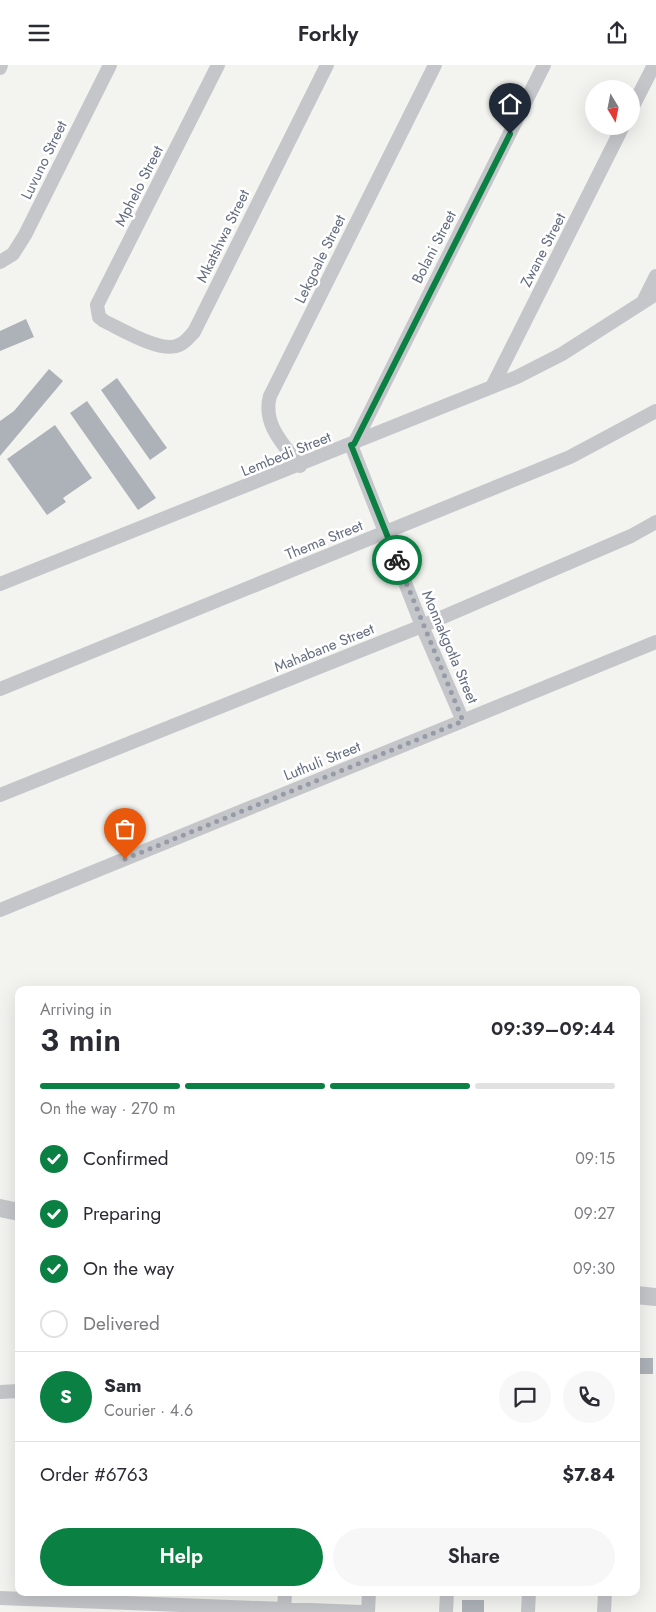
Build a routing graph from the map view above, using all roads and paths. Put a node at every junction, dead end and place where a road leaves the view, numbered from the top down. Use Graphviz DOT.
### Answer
graph roads {
  1 [pos="110,65"];
  2 [pos="218,65"];
  3 [pos="327,65"];
  4 [pos="435,65"];
  5 [pos="544,65"];
  6 [pos="654,65"];
  7 [pos="640,92"];
  8 [pos="618,135"];
  9 [pos="0,262"];
  10 [pos="656,276"];
  11 [pos="656,294"];
  12 [pos="643,303"];
  13 [pos="104,321"];
  14 [pos="492,387"];
  15 [pos="656,411"];
  16 [pos="352,445"];
  17 [pos="300,466"];
  18 [pos="656,522"];
  19 [pos="386,533"];
  20 [pos="0,584"];
  21 [pos="422,627"];
  22 [pos="656,642"];
  23 [pos="0,689"];
  24 [pos="463,721"];
  25 [pos="0,795"];
  26 [pos="0,910"];
  27 [pos="0,1209"];
  28 [pos="15,1211"];
  29 [pos="640,1295"];
  30 [pos="656,1297"];
  31 [pos="15,1391"];
  32 [pos="0,1392"];
  33 [pos="285,1596"];
  34 [pos="369,1596"];
  35 [pos="447,1596"];
  36 [pos="529,1596"];
  37 [pos="605,1596"];
  38 [pos="0,1598"];
  39 [pos="39,1601"];
  40 [pos="124,1603"];
  41 [pos="205,1603"];
  42 [pos="284,1610"];
  43 [pos="360,1612"];
  44 [pos="368,1612"];
  45 [pos="446,1612"];
  46 [pos="528,1612"];
  47 [pos="604,1612"];
  1 -- 9 [label="street, Luvuno Street"];
  2 -- 13 [label="street, Mphelo Street"];
  3 -- 13 [label="street, Mkatshwa Street"];
  4 -- 17 [label="street, Lekgoale Street"];
  5 -- 16 [label="street, Bolani Street"];
  6 -- 7 [label="street"];
  8 -- 14 [label="street, Zwane Street"];
  10 -- 12 [label="street"];
  11 -- 12 [label="street, Lembedi Street"];
  12 -- 14 [label="street, Lembedi Street"];
  14 -- 16 [label="street, Lembedi Street"];
  15 -- 19 [label="street, Thema Street"];
  16 -- 17 [label="street, Lembedi Street"];
  16 -- 19 [label="street, Monnakgotla Street"];
  17 -- 20 [label="street, Lembedi Street"];
  18 -- 21 [label="street, Mahabane Street"];
  19 -- 21 [label="street, Monnakgotla Street"];
  19 -- 23 [label="street, Thema Street"];
  21 -- 24 [label="street, Monnakgotla Street"];
  21 -- 25 [label="street, Mahabane Street"];
  22 -- 24 [label="street, Luthuli Street"];
  24 -- 26 [label="street, Luthuli Street"];
  27 -- 28 [label="street"];
  29 -- 30 [label="street"];
  31 -- 32 [label="street"];
  33 -- 42 [label="street"];
  34 -- 44 [label="street"];
  35 -- 45 [label="street"];
  36 -- 46 [label="street"];
  37 -- 47 [label="street"];
  38 -- 39 [label="street"];
  39 -- 40 [label="street"];
  40 -- 41 [label="street"];
  41 -- 42 [label="street"];
  42 -- 43 [label="street"];
}
